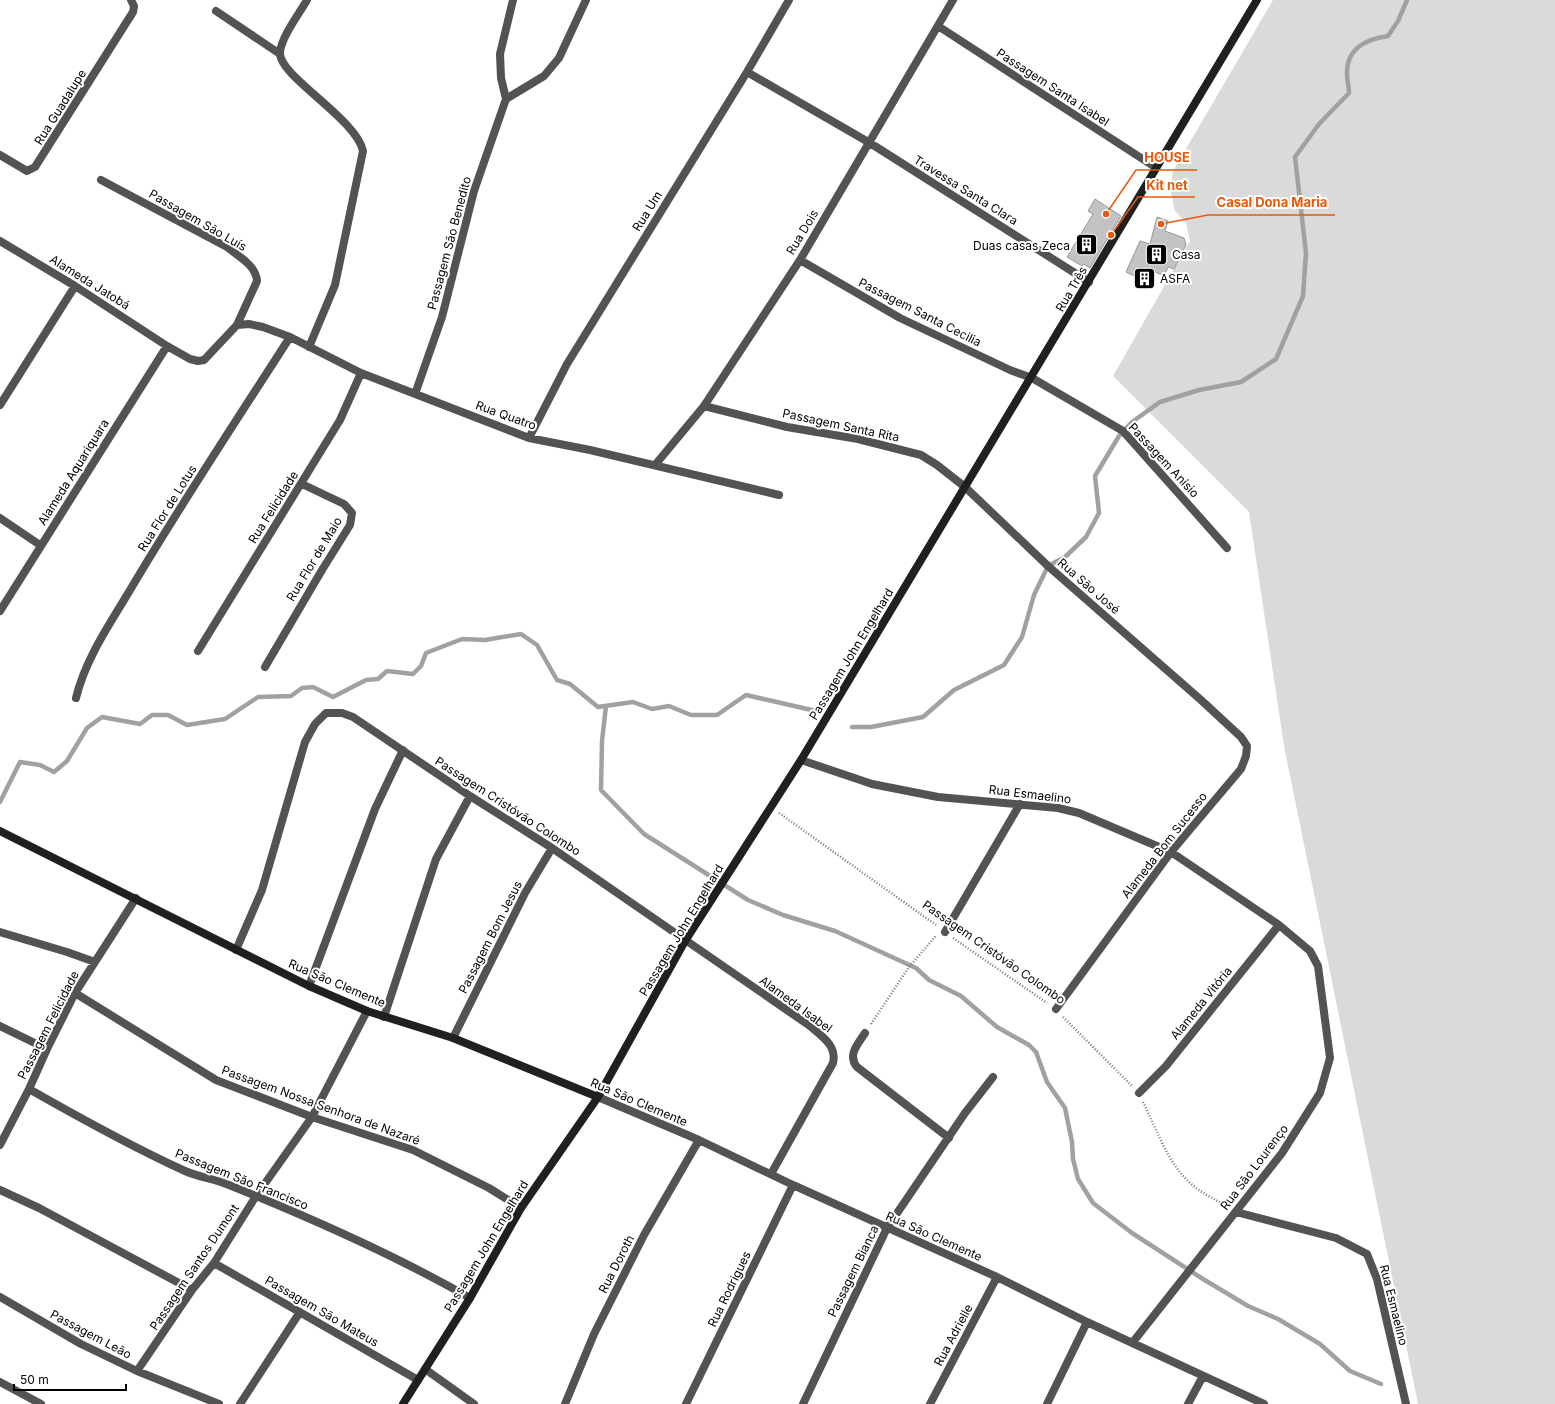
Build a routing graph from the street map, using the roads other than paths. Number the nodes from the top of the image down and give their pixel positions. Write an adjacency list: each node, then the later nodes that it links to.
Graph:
1 (131, 0): 14 (street, Rua Guadalupe)
2 (307, 0): 10 (street)
3 (513, 0): 12 (street, Passagem São Benedito)
4 (586, 0): 12 (street)
5 (789, 0): 11 (street, Rua Um)
6 (953, 0): 9 (street, Rua Dois)
7 (1257, 0): 15 (main road, Rua Três)
8 (216, 11): 10 (street)
9 (938, 26): 13 (street, Rua Dois); 15 (street, Passagem Santa Isabel)
10 (280, 54): 24 (street)
11 (747, 72): 13 (street, Travessa Santa Clara); 30 (street, Rua Um)
12 (506, 99): 27 (street, Passagem São Benedito)
13 (870, 143): 18 (street, Rua Dois); 19 (street, Travessa Santa Clara)
14 (0, 154)
15 (1155, 167): 19 (main road, Rua Três)
16 (101, 180): 21 (street, Passagem São Luís)
17 (0, 240): 20 (street, Alameda Jatobá)
18 (800, 260): 26 (street, Passagem Santa Cecilia); 29 (street, Rua Dois)
19 (1089, 282): 26 (main road, Rua Três)
20 (75, 286): 23 (street, Alameda Jatobá); 28 (street)
21 (237, 326): 22 (street, Rua Quatro); 23 (street, Passagem São Luís)
22 (290, 337): 24 (street, Rua Quatro); 41 (street, Rua Flor de Lotus)
23 (167, 346): 36 (street, Alameda Aquariquara)
24 (309, 347): 25 (street, Rua Quatro)
25 (361, 373): 27 (street, Rua Quatro); 32 (street, Rua Felicidade)
26 (1032, 378): 33 (main road, Rua Três); 37 (street, Passagem Anísio)
27 (415, 394): 30 (street, Rua Quatro)
28 (0, 405)
29 (704, 406): 31 (street, Rua Dois); 33 (street, Passagem Santa Rita)
30 (529, 438): 31 (street, Rua Quatro)
31 (655, 464): 34 (street, Rua Quatro)
32 (302, 484): 39 (street, Rua Felicidade); 40 (street, Rua Flor de Maio)
33 (965, 487): 42 (street, Rua São José); 44 (main road, Passagem John Engelhard)
34 (779, 494)
35 (0, 518): 36 (street)
36 (40, 545): 38 (street, Alameda Aquariquara)
37 (1227, 548)
38 (0, 611)
39 (198, 651)
40 (265, 667)
41 (76, 698)
42 (1201, 700): 49 (street, Alameda Bom Sucesso)
43 (403, 750): 45 (street, Passagem Cristóvão Colombo); 55 (street, Passagem Cristóvão Colombo); 57 (street)
44 (801, 760): 46 (street, Rua Esmaelino); 54 (main road, Passagem John Engelhard)
45 (470, 796): 48 (street, Passagem Cristóvão Colombo); 61 (street)
46 (1020, 804): 49 (street, Rua Esmaelino); 52 (street)
47 (0, 832): 50 (main road, Rua São Clemente)
48 (552, 848): 54 (street, Passagem Cristóvão Colombo); 64 (street, Passagem Bom Jesus)
49 (1171, 852): 51 (street, Rua Esmaelino); 59 (street, Alameda Bom Sucesso)
50 (136, 898): 55 (main road, Rua São Clemente); 56 (street, Passagem Felicidade)
51 (1279, 924): 68 (street, Alameda Vitória); 79 (street, Rua São Lourenço)
52 (943, 931)
53 (0, 932): 56 (street)
54 (685, 941): 69 (main road, Passagem John Engelhard); 74 (street, Alameda Isabel)
55 (236, 950): 57 (main road, Rua São Clemente)
56 (95, 962): 58 (street, Passagem Felicidade)
57 (310, 986): 60 (main road, Rua São Clemente)
58 (75, 993): 65 (street, Passagem Felicidade); 70 (street, Passagem Nossa Senhora de Nazaré)
59 (1056, 1009)
60 (367, 1011): 61 (main road, Rua São Clemente); 70 (street, Passagem Santos Dumont)
61 (384, 1017): 64 (main road, Rua São Clemente)
62 (0, 1026): 65 (street)
63 (865, 1033): 71 (street)
64 (453, 1038): 69 (main road, Rua São Clemente)
65 (47, 1049): 67 (street, Passagem Felicidade)
66 (993, 1077): 71 (street, Passagem Bianca)
67 (29, 1089): 72 (street, Passagem Felicidade); 77 (street, Passagem São Francisco)
68 (1139, 1093)
69 (598, 1097): 73 (street, Rua São Clemente); 78 (main road, Passagem John Engelhard)
70 (312, 1117): 77 (street, Passagem Santos Dumont); 78 (street, Passagem Nossa Senhora de Nazaré)
71 (949, 1138): 80 (street, Passagem Bianca)
72 (1, 1139)
73 (699, 1140): 74 (street, Rua São Clemente); 99 (street, Rua Doroth)
74 (771, 1174): 75 (street, Rua São Clemente)
75 (793, 1185): 80 (street, Rua São Clemente); 100 (street, Rua Rodrigues)
76 (0, 1190): 83 (street)
77 (256, 1196): 81 (street, Passagem Santos Dumont); 85 (street, Passagem São Francisco)
78 (521, 1208): 85 (main road, Passagem John Engelhard)
79 (1236, 1212): 88 (street, Rua São Lourenço); 106 (street, Rua Esmaelino)
80 (887, 1228): 82 (street, Rua São Clemente); 101 (street, Passagem Bianca)
81 (214, 1263): 83 (street, Passagem Santos Dumont); 86 (street, Passagem São Mateus)
82 (997, 1277): 87 (street, Rua São Clemente); 102 (street, Rua Adrielle)
83 (192, 1290): 90 (street, Passagem Santos Dumont)
84 (0, 1297): 90 (street, Passagem Leão)
85 (470, 1298): 89 (main road, Passagem John Engelhard)
86 (300, 1312): 92 (street, Passagem São Mateus); 94 (street)
87 (1087, 1322): 88 (street, Rua São Clemente); 103 (street)
88 (1133, 1342): 91 (street, Rua São Clemente)
89 (425, 1369): 92 (main road, Passagem John Engelhard); 98 (street)
90 (137, 1371): 96 (street, Passagem Leão)
91 (1203, 1376): 104 (street); 105 (street, Rua São Clemente)
92 (418, 1380): 97 (main road, Passagem John Engelhard)
93 (0, 1382): 95 (street)
94 (244, 1403)
95 (40, 1404)
96 (219, 1404)
97 (403, 1404)
98 (474, 1404)
99 (565, 1404)
100 (686, 1404)
101 (803, 1404)
102 (930, 1404)
103 (1047, 1404)
104 (1188, 1404)
105 (1264, 1404)
106 (1406, 1404)

